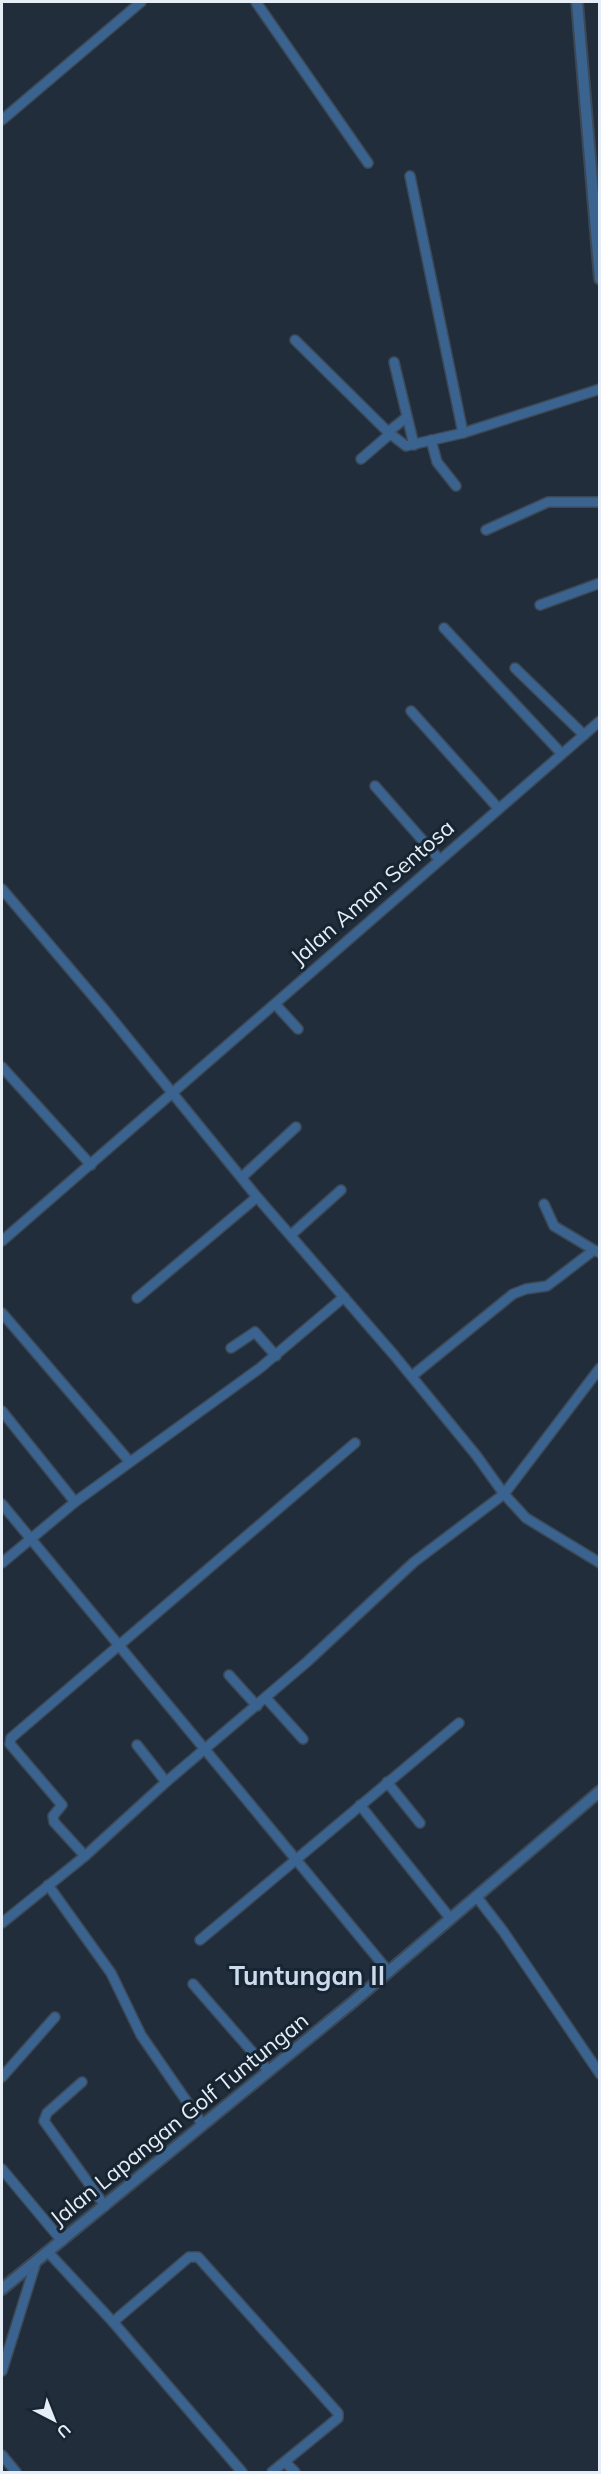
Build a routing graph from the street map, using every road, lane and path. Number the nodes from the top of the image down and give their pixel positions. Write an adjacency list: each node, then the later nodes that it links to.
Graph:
1 (141, 2): 4 (street)
2 (256, 2): 5 (street)
3 (577, 2): 7 (street)
4 (2, 120)
5 (368, 163)
6 (410, 176): 13 (street)
7 (600, 279)
8 (295, 340): 12 (street)
9 (394, 362): 11 (street)
10 (600, 389): 13 (street)
11 (407, 417): 12 (street); 15 (street)
12 (389, 433): 15 (street); 16 (street)
13 (463, 433): 14 (street)
14 (431, 440): 15 (street); 17 (street)
15 (414, 445)
16 (361, 459)
17 (456, 486)
18 (600, 502): 19 (street)
19 (486, 531)
20 (600, 584): 21 (street)
21 (540, 605)
22 (444, 627): 27 (street)
23 (515, 668): 26 (street)
24 (411, 711): 29 (street)
25 (600, 721): 26 (street, Jalan Aman Sentosa)
26 (584, 735): 27 (street, Jalan Aman Sentosa)
27 (561, 753): 29 (street, Jalan Aman Sentosa)
28 (375, 786): 30 (street)
29 (498, 808): 30 (street, Jalan Aman Sentosa)
30 (439, 859): 32 (street, Jalan Aman Sentosa)
31 (2, 890): 35 (street)
32 (275, 1004): 33 (street); 35 (street, Jalan Aman Sentosa)
33 (298, 1029)
34 (2, 1067): 37 (street)
35 (172, 1094): 37 (street, Jalan Aman Sentosa); 38 (street)
36 (296, 1127): 38 (street)
37 (91, 1165): 43 (street, Jalan Aman Sentosa)
38 (242, 1177): 40 (street)
39 (341, 1190): 42 (street)
40 (257, 1197): 42 (street); 46 (street)
41 (544, 1204): 44 (street)
42 (292, 1234): 45 (street)
43 (2, 1241)
44 (597, 1251): 51 (street)
45 (344, 1297): 49 (street); 51 (street)
46 (137, 1298)
47 (2, 1313): 54 (street)
48 (231, 1348): 49 (street)
49 (276, 1356): 54 (street)
50 (600, 1368): 55 (street)
51 (412, 1376): 55 (street)
52 (2, 1410): 56 (street)
53 (354, 1443): 61 (street)
54 (129, 1461): 56 (street)
55 (504, 1494): 60 (street); 63 (street)
56 (75, 1502): 58 (street)
57 (2, 1504): 58 (street)
58 (30, 1540): 59 (street); 61 (street)
59 (2, 1563)
60 (600, 1563)
61 (119, 1644): 68 (street); 74 (street)
62 (229, 1675): 64 (street)
63 (266, 1698): 64 (street); 66 (street)
64 (257, 1706): 68 (street)
65 (459, 1723): 70 (street)
66 (303, 1739)
67 (137, 1745): 69 (street)
68 (206, 1748): 69 (street); 75 (street)
69 (166, 1782): 74 (street)
70 (387, 1782): 72 (street); 73 (street)
71 (600, 1791): 77 (street, Jalan Lapangan Golf Tuntungan)
72 (360, 1805): 75 (street); 78 (street)
73 (420, 1823)
74 (85, 1856): 76 (street)
75 (295, 1860): 80 (street); 81 (street)
76 (48, 1885): 79 (street); 88 (street)
77 (476, 1896): 78 (street, Jalan Lapangan Golf Tuntungan); 85 (street)
78 (450, 1918): 81 (street, Jalan Lapangan Golf Tuntungan)
79 (2, 1923)
80 (200, 1940)
81 (389, 1972): 84 (street, Jalan Lapangan Golf Tuntungan)
82 (193, 1984): 84 (street)
83 (55, 2018): 86 (street)
84 (268, 2070): 88 (street, Jalan Lapangan Golf Tuntungan)
85 (600, 2074)
86 (2, 2077)
87 (82, 2082): 90 (street)
88 (203, 2125): 90 (street, Jalan Lapangan Golf Tuntungan)
89 (2, 2169): 91 (street)
90 (105, 2206): 91 (street, Jalan Lapangan Golf Tuntungan)
91 (62, 2241): 92 (street, Jalan Lapangan Golf Tuntungan)
92 (48, 2252): 93 (street, Jalan Lapangan Golf Tuntungan); 95 (street)
93 (36, 2262): 94 (street, Jalan Lapangan Golf Tuntungan); 96 (street)
94 (2, 2289)
95 (113, 2322): 98 (street); 100 (street)
96 (2, 2371)
97 (2, 2455): 99 (street)
98 (285, 2462): 101 (street); 102 (street)
99 (16, 2472)
100 (242, 2472)
101 (272, 2472)
102 (295, 2472)

